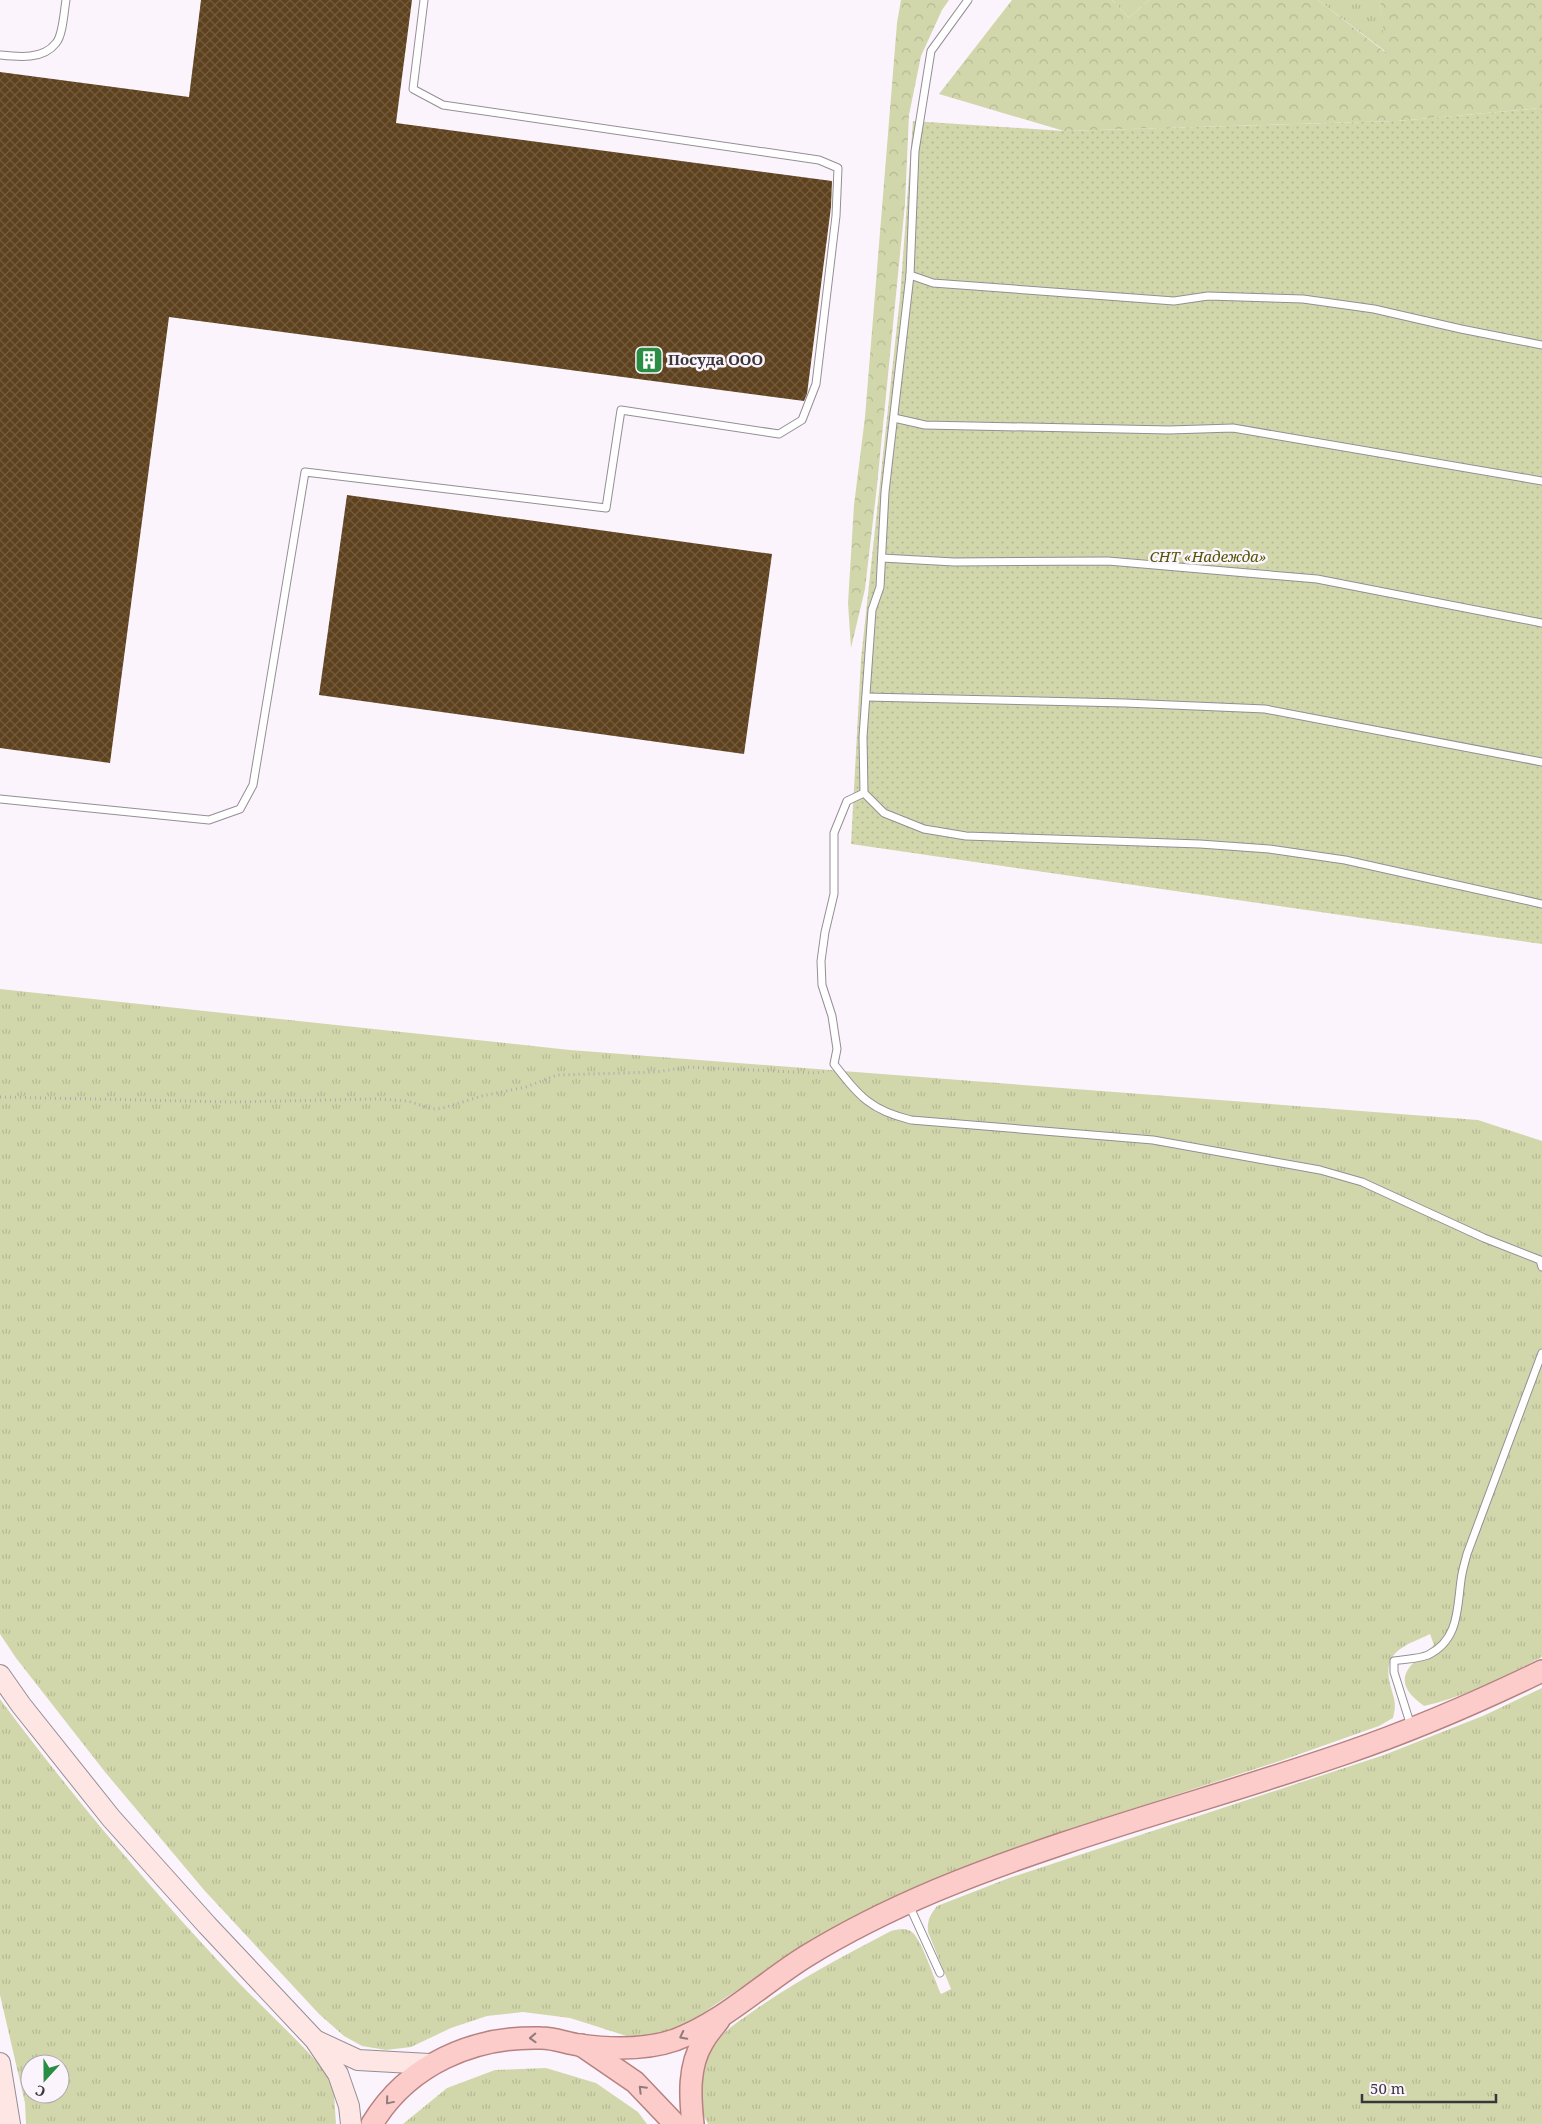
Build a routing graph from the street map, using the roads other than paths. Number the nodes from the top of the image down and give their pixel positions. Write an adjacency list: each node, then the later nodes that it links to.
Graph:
1 (66, 0): 4 (lane)
2 (424, 0): 14 (lane)
3 (968, 0): 5 (lane)
4 (0, 55)
5 (910, 275): 6 (lane); 7 (lane)
6 (1542, 345)
7 (894, 418): 8 (lane); 9 (lane)
8 (1542, 481)
9 (882, 558): 10 (lane); 11 (lane)
10 (1542, 623)
11 (866, 697): 12 (lane); 13 (lane)
12 (1542, 762)
13 (864, 793): 15 (lane); 16 (lane)
14 (0, 799)
15 (1542, 904)
16 (1542, 1268)
17 (1542, 1353): 20 (lane)
18 (1542, 1671): 20 (main road)
19 (0, 1675): 24 (main road)
20 (1412, 1729): 21 (main road)
21 (908, 1902): 22 (lane); 23 (main road)
22 (940, 1973)
23 (726, 2012): 25 (main road, one-way to 25); 32 (main road)
24 (315, 2040): 27 (main road); 29 (main road)
25 (581, 2045): 27 (main road, one-way to 27); 31 (main road, one-way to 25)
26 (0, 2063): 28 (main road)
27 (430, 2064): 30 (main road, one-way to 30)
28 (10, 2124)
29 (351, 2124)
30 (372, 2124)
31 (675, 2124)
32 (692, 2124)

